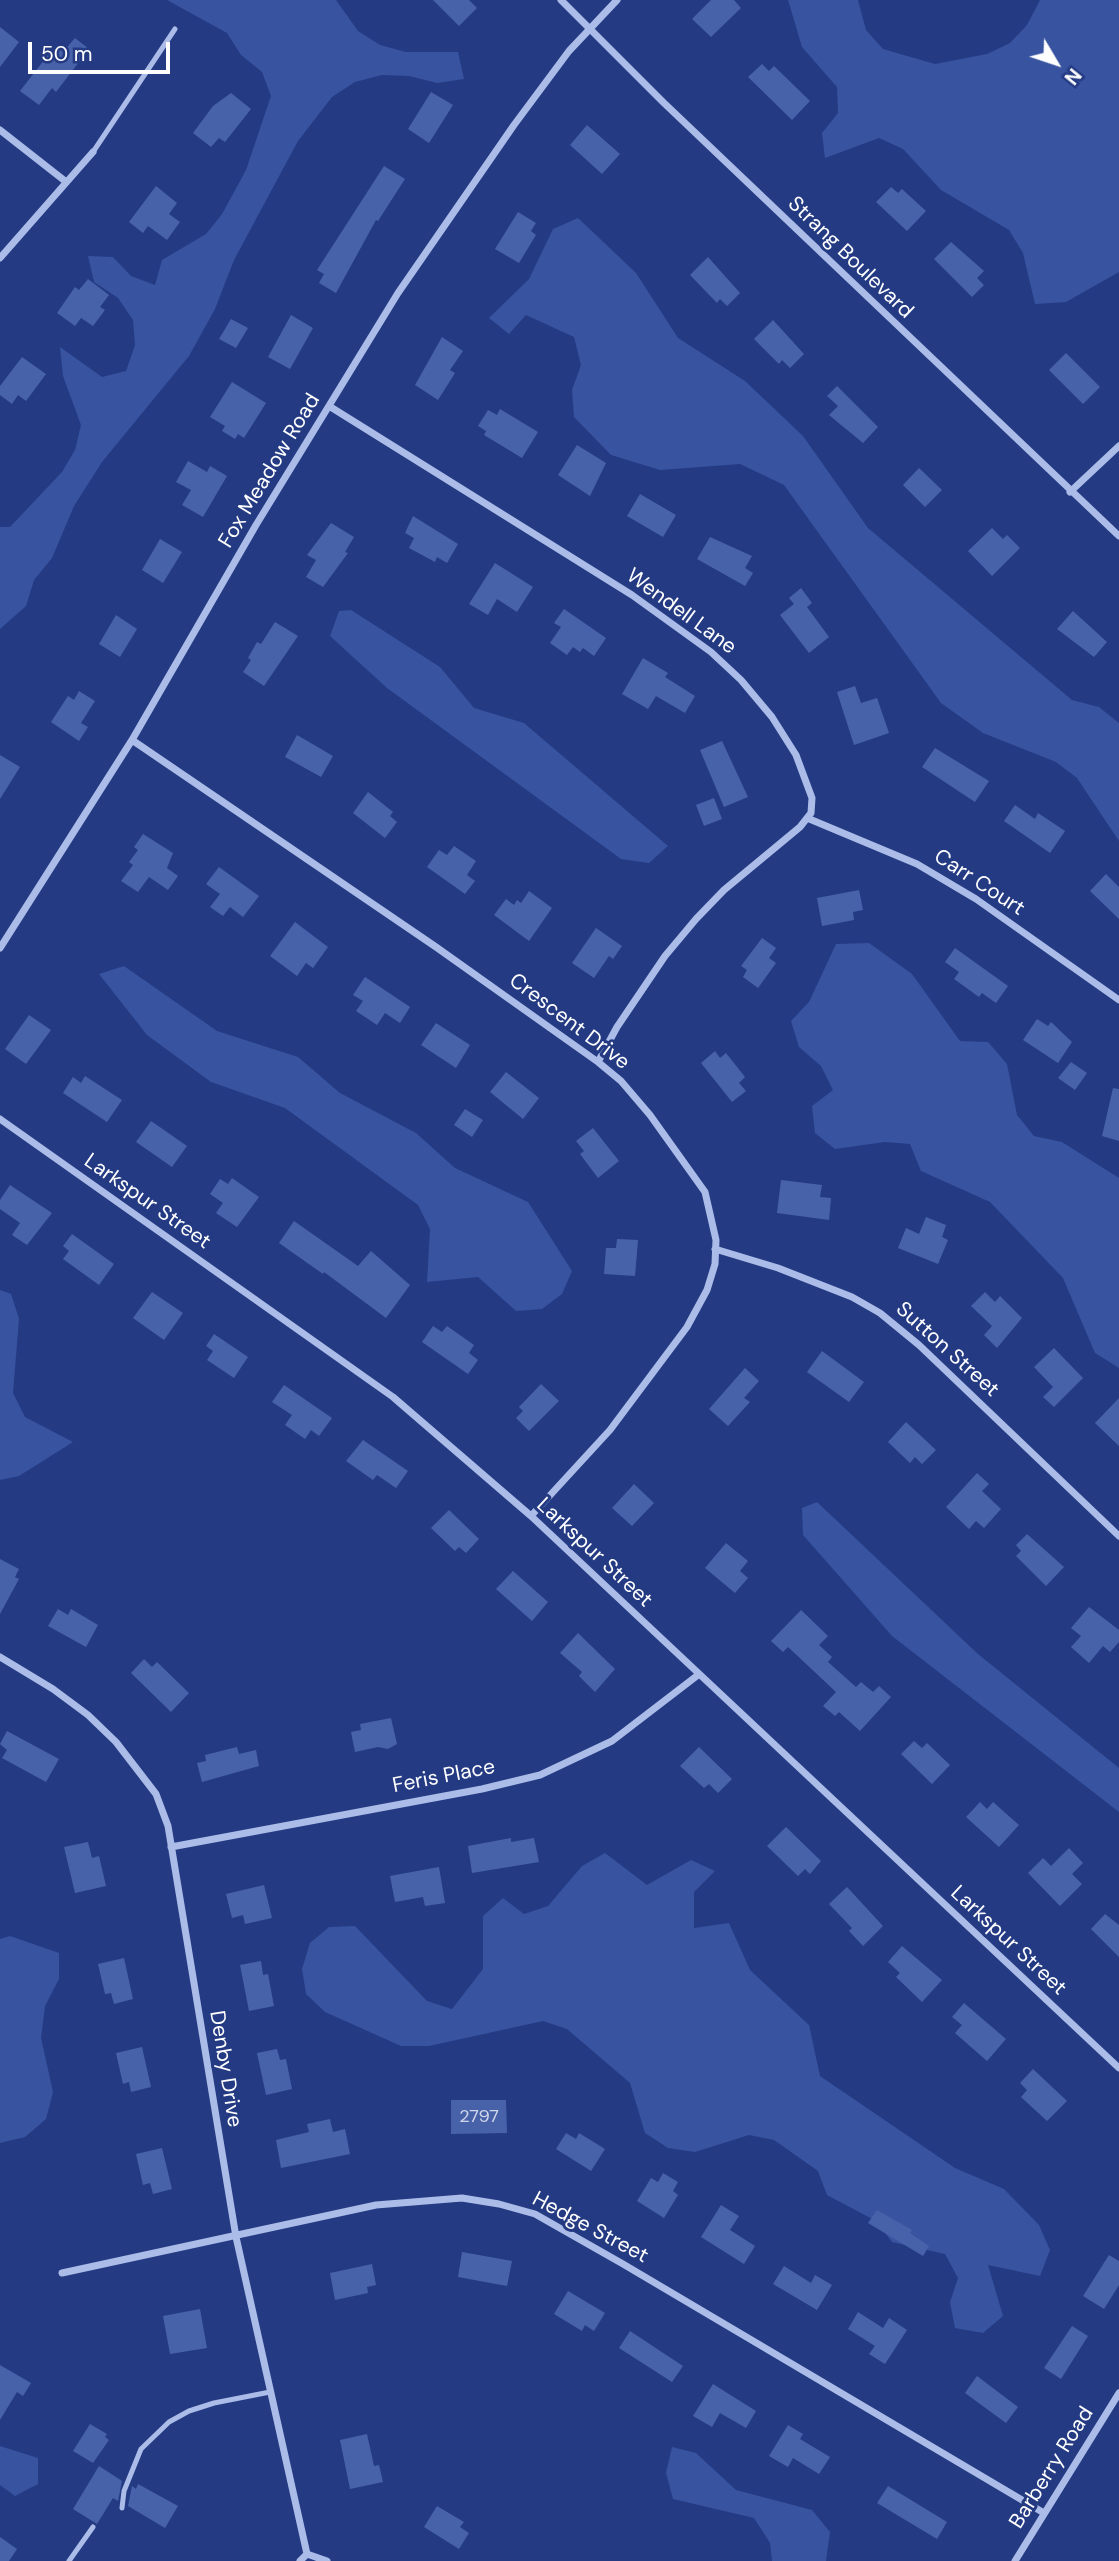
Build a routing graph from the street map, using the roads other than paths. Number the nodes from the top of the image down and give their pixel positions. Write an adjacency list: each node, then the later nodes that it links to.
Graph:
1 (561, 0): 3 (street, Strang Boulevard)
2 (617, 0): 3 (street, Fox Meadow Road)
3 (590, 27): 9 (street, Fox Meadow Road); 11 (street, Strang Boulevard)
4 (175, 29): 6 (lane)
5 (0, 130): 7 (street)
6 (93, 152): 7 (street)
7 (65, 181): 8 (street)
8 (0, 258)
9 (329, 406): 13 (street, Fox Meadow Road); 14 (street, Wendell Lane)
10 (1119, 446): 11 (street)
11 (1070, 492): 12 (street, Strang Boulevard)
12 (1119, 536)
13 (132, 740): 15 (street, Fox Meadow Road); 17 (street, Crescent Drive)
14 (807, 818): 16 (street, Carr Court); 17 (street)
15 (0, 947)
16 (1119, 1000)
17 (598, 1062): 19 (street, Crescent Drive)
18 (0, 1119): 20 (street, Larkspur Street)
19 (715, 1249): 20 (street, Crescent Drive); 21 (street, Sutton Street)
20 (531, 1516): 23 (street, Larkspur Street)
21 (1119, 1536)
22 (0, 1657): 24 (street, Denby Drive)
23 (698, 1675): 24 (street, Feris Place); 25 (street, Larkspur Street)
24 (171, 1847): 26 (street, Denby Drive)
25 (1119, 2068)
26 (236, 2237): 27 (street, Hedge Street); 28 (street, Denby Drive); 31 (street, Hedge Street)
27 (62, 2273)
28 (270, 2392): 30 (lane); 33 (street, Denby Drive)
29 (1119, 2393): 31 (street, Barberry Road)
30 (122, 2508)
31 (1044, 2514): 37 (street, Barberry Road)
32 (93, 2527): 34 (lane)
33 (307, 2554): 35 (street); 36 (street)
34 (69, 2561)
35 (300, 2561)
36 (327, 2561)
37 (1015, 2561)

